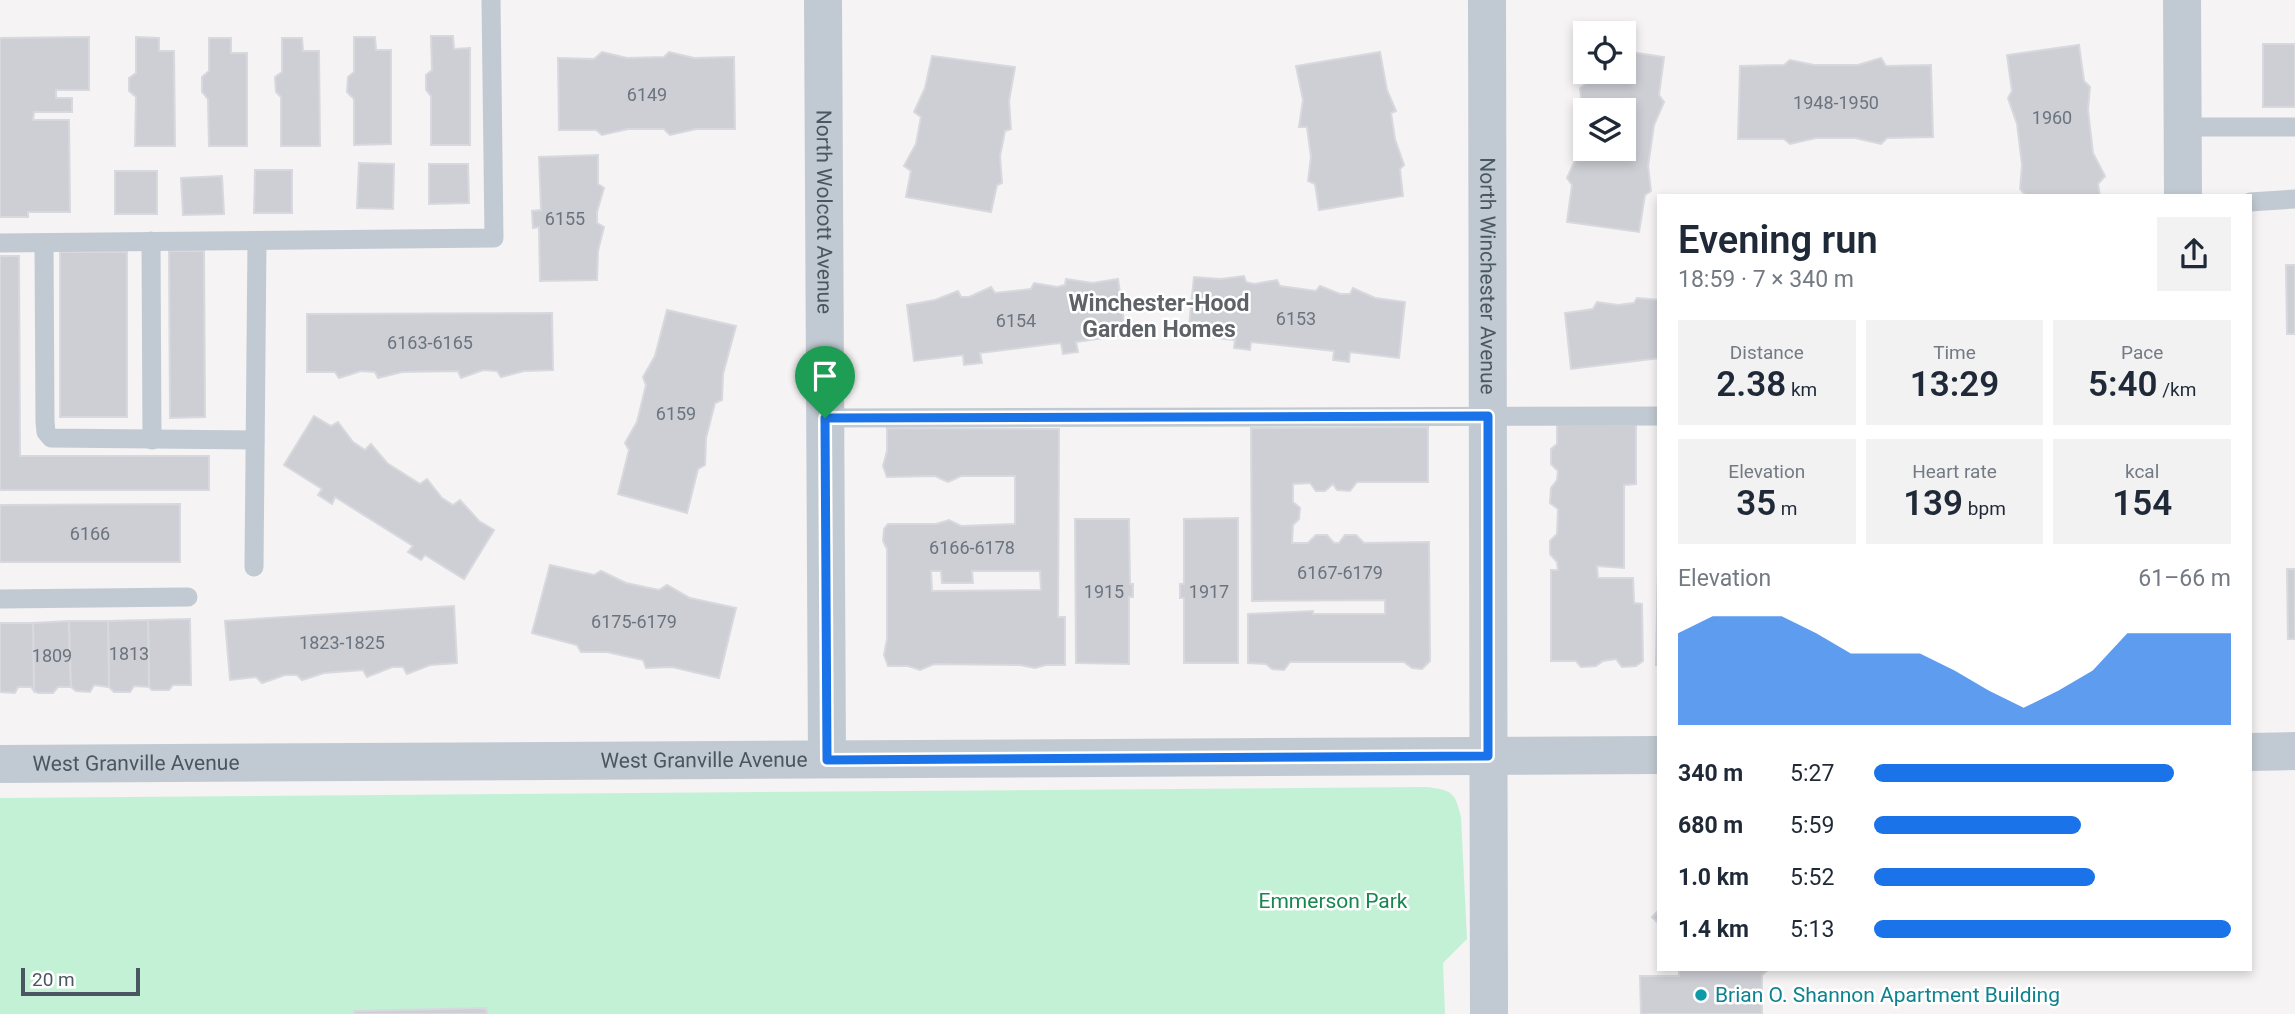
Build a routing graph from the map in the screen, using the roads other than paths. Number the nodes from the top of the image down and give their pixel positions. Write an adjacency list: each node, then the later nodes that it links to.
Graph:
1 (491, 0): 11 (lane)
2 (823, 0): 16 (street, North Wolcott Avenue)
3 (1487, 0): 14 (street, North Winchester Avenue)
4 (2182, 0): 5 (street)
5 (2182, 127): 6 (lane); 7 (street)
6 (2295, 127)
7 (2183, 194)
8 (2295, 199): 9 (lane)
9 (2252, 202)
10 (151, 241): 11 (lane); 13 (lane); 17 (lane)
11 (257, 241): 18 (lane)
12 (0, 243): 13 (lane)
13 (44, 243): 17 (lane)
14 (1488, 416): 15 (lane); 16 (lane); 25 (street, North Winchester Avenue)
15 (1657, 416)
16 (825, 418): 26 (street, North Wolcott Avenue)
17 (152, 440): 18 (lane)
18 (256, 440): 19 (lane)
19 (254, 567)
20 (188, 597): 21 (lane)
21 (0, 599)
22 (2295, 751): 23 (street)
23 (2252, 752)
24 (1657, 755): 25 (street, West Granville Avenue)
25 (1488, 756): 26 (street, West Granville Avenue); 28 (street, North Winchester Avenue)
26 (827, 760): 27 (street, West Granville Avenue)
27 (0, 764)
28 (1489, 1014)

